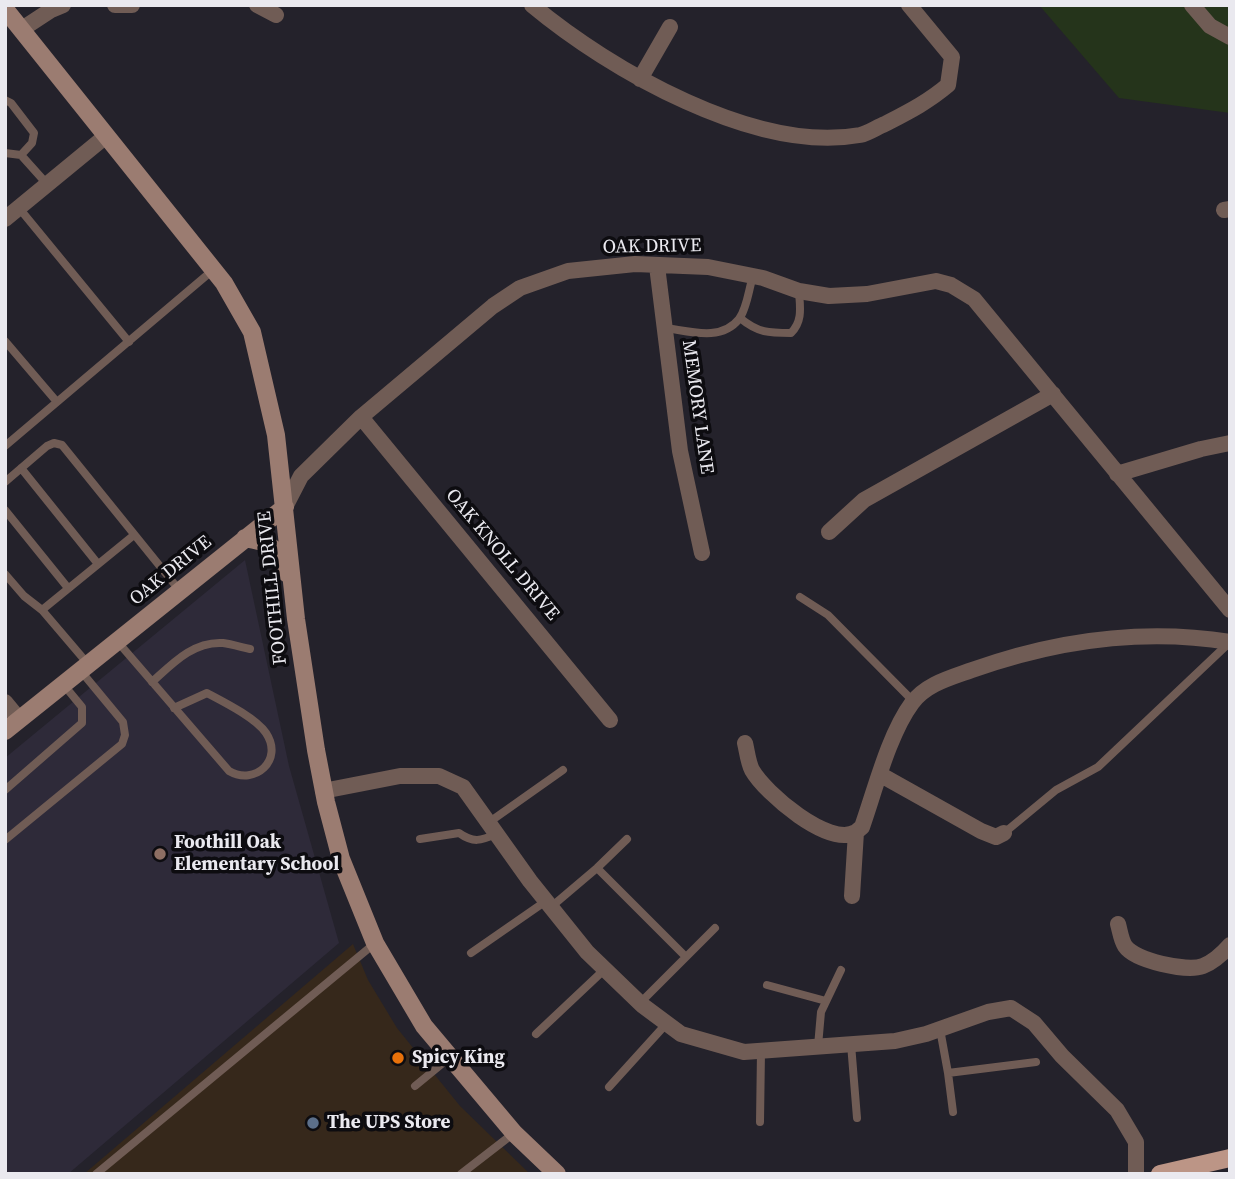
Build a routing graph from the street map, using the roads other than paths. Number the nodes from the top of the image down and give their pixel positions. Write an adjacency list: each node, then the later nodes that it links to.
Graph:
1 (63, 5): 11 (street)
2 (115, 5): 3 (street)
3 (132, 5)
4 (257, 5): 9 (street)
5 (532, 5): 13 (street)
6 (908, 5): 13 (street)
7 (1192, 5): 12 (street)
8 (5, 9): 11 (street, FOOTHILL DRIVE)
9 (276, 15)
10 (670, 27): 13 (street)
11 (22, 29): 15 (street, FOOTHILL DRIVE)
12 (1230, 37)
13 (640, 79)
14 (5, 100): 17 (lane)
15 (106, 136): 18 (street); 22 (street, FOOTHILL DRIVE)
16 (5, 153): 17 (lane)
17 (21, 155): 18 (lane)
18 (47, 184): 19 (street)
19 (19, 208): 20 (street); 28 (lane)
20 (5, 219)
21 (657, 266): 23 (street, OAK DRIVE); 26 (street, MEMORY LANE); 31 (street, OAK DRIVE)
22 (213, 270): 28 (lane); 37 (street, FOOTHILL DRIVE)
23 (753, 276): 24 (street, OAK DRIVE); 25 (lane)
24 (799, 291): 25 (lane); 29 (street, OAK DRIVE)
25 (740, 318): 26 (lane)
26 (665, 328): 42 (street, MEMORY LANE)
27 (5, 341): 30 (lane)
28 (129, 342): 30 (lane)
29 (1052, 394): 35 (street, OAK DRIVE); 39 (street)
30 (57, 402): 33 (lane)
31 (360, 417): 37 (street, OAK DRIVE); 60 (street, OAK KNOLL DRIVE)
32 (1230, 443): 35 (street)
33 (5, 446)
34 (21, 468): 36 (lane); 40 (lane); 43 (lane)
35 (1117, 474): 50 (street, OAK DRIVE)
36 (5, 482)
37 (285, 507): 41 (street, OAK DRIVE); 47 (street, FOOTHILL DRIVE)
38 (5, 510): 45 (lane)
39 (829, 532)
40 (134, 535): 43 (lane); 46 (lane)
41 (245, 538): 46 (street, OAK DRIVE); 47 (street)
42 (702, 553)
43 (97, 565): 45 (lane)
44 (5, 574): 49 (lane)
45 (68, 588): 49 (lane)
46 (180, 591): 51 (street, OAK DRIVE)
47 (294, 592): 66 (street, FOOTHILL DRIVE)
48 (800, 597): 57 (lane)
49 (42, 610): 54 (lane)
50 (1230, 610)
51 (117, 641): 54 (street, OAK DRIVE); 55 (lane)
52 (1230, 642): 57 (street); 69 (lane)
53 (250, 649): 55 (lane)
54 (84, 667): 56 (street, OAK DRIVE); 72 (lane)
55 (152, 682): 59 (lane)
56 (63, 684): 61 (street, OAK DRIVE); 65 (lane)
57 (913, 701): 64 (street)
58 (5, 702): 61 (street)
59 (174, 708): 59 (lane)
60 (610, 720)
61 (12, 725)
62 (745, 743): 68 (street)
63 (563, 770): 67 (lane)
64 (881, 775): 68 (street); 69 (street)
65 (5, 790)
66 (323, 791): 67 (street); 78 (street, FOOTHILL DRIVE)
67 (492, 828): 70 (lane); 75 (street)
68 (856, 832): 74 (street)
69 (1004, 833)
70 (420, 839)
71 (626, 839): 73 (lane)
72 (5, 840)
73 (597, 868): 75 (lane); 81 (lane)
74 (852, 896)
75 (548, 904): 80 (lane); 82 (street)
76 (1118, 925): 79 (street)
77 (715, 928): 81 (lane)
78 (375, 943): 93 (street, FOOTHILL DRIVE); 103 (lane)
79 (1230, 945)
80 (471, 953)
81 (686, 957): 86 (lane)
82 (604, 969): 86 (street); 89 (lane)
83 (841, 970): 85 (lane)
84 (766, 985): 85 (lane)
85 (827, 1001): 91 (lane)
86 (640, 1003): 87 (street)
87 (667, 1023): 92 (street); 97 (lane)
88 (940, 1029): 90 (street); 95 (lane); 106 (street)
89 (537, 1034)
90 (851, 1044): 91 (street); 99 (lane)
91 (818, 1046): 92 (street)
92 (761, 1051): 100 (lane)
93 (449, 1058): 96 (lane); 101 (street, FOOTHILL DRIVE)
94 (1037, 1062): 95 (lane)
95 (948, 1073): 98 (lane)
96 (415, 1086)
97 (609, 1087)
98 (953, 1112)
99 (857, 1118)
100 (760, 1122)
101 (514, 1133): 104 (lane); 105 (street, FOOTHILL DRIVE)
102 (1230, 1158): 107 (main road)
103 (96, 1174)
104 (461, 1174)
105 (557, 1174)
106 (1136, 1174)
107 (1160, 1174)

